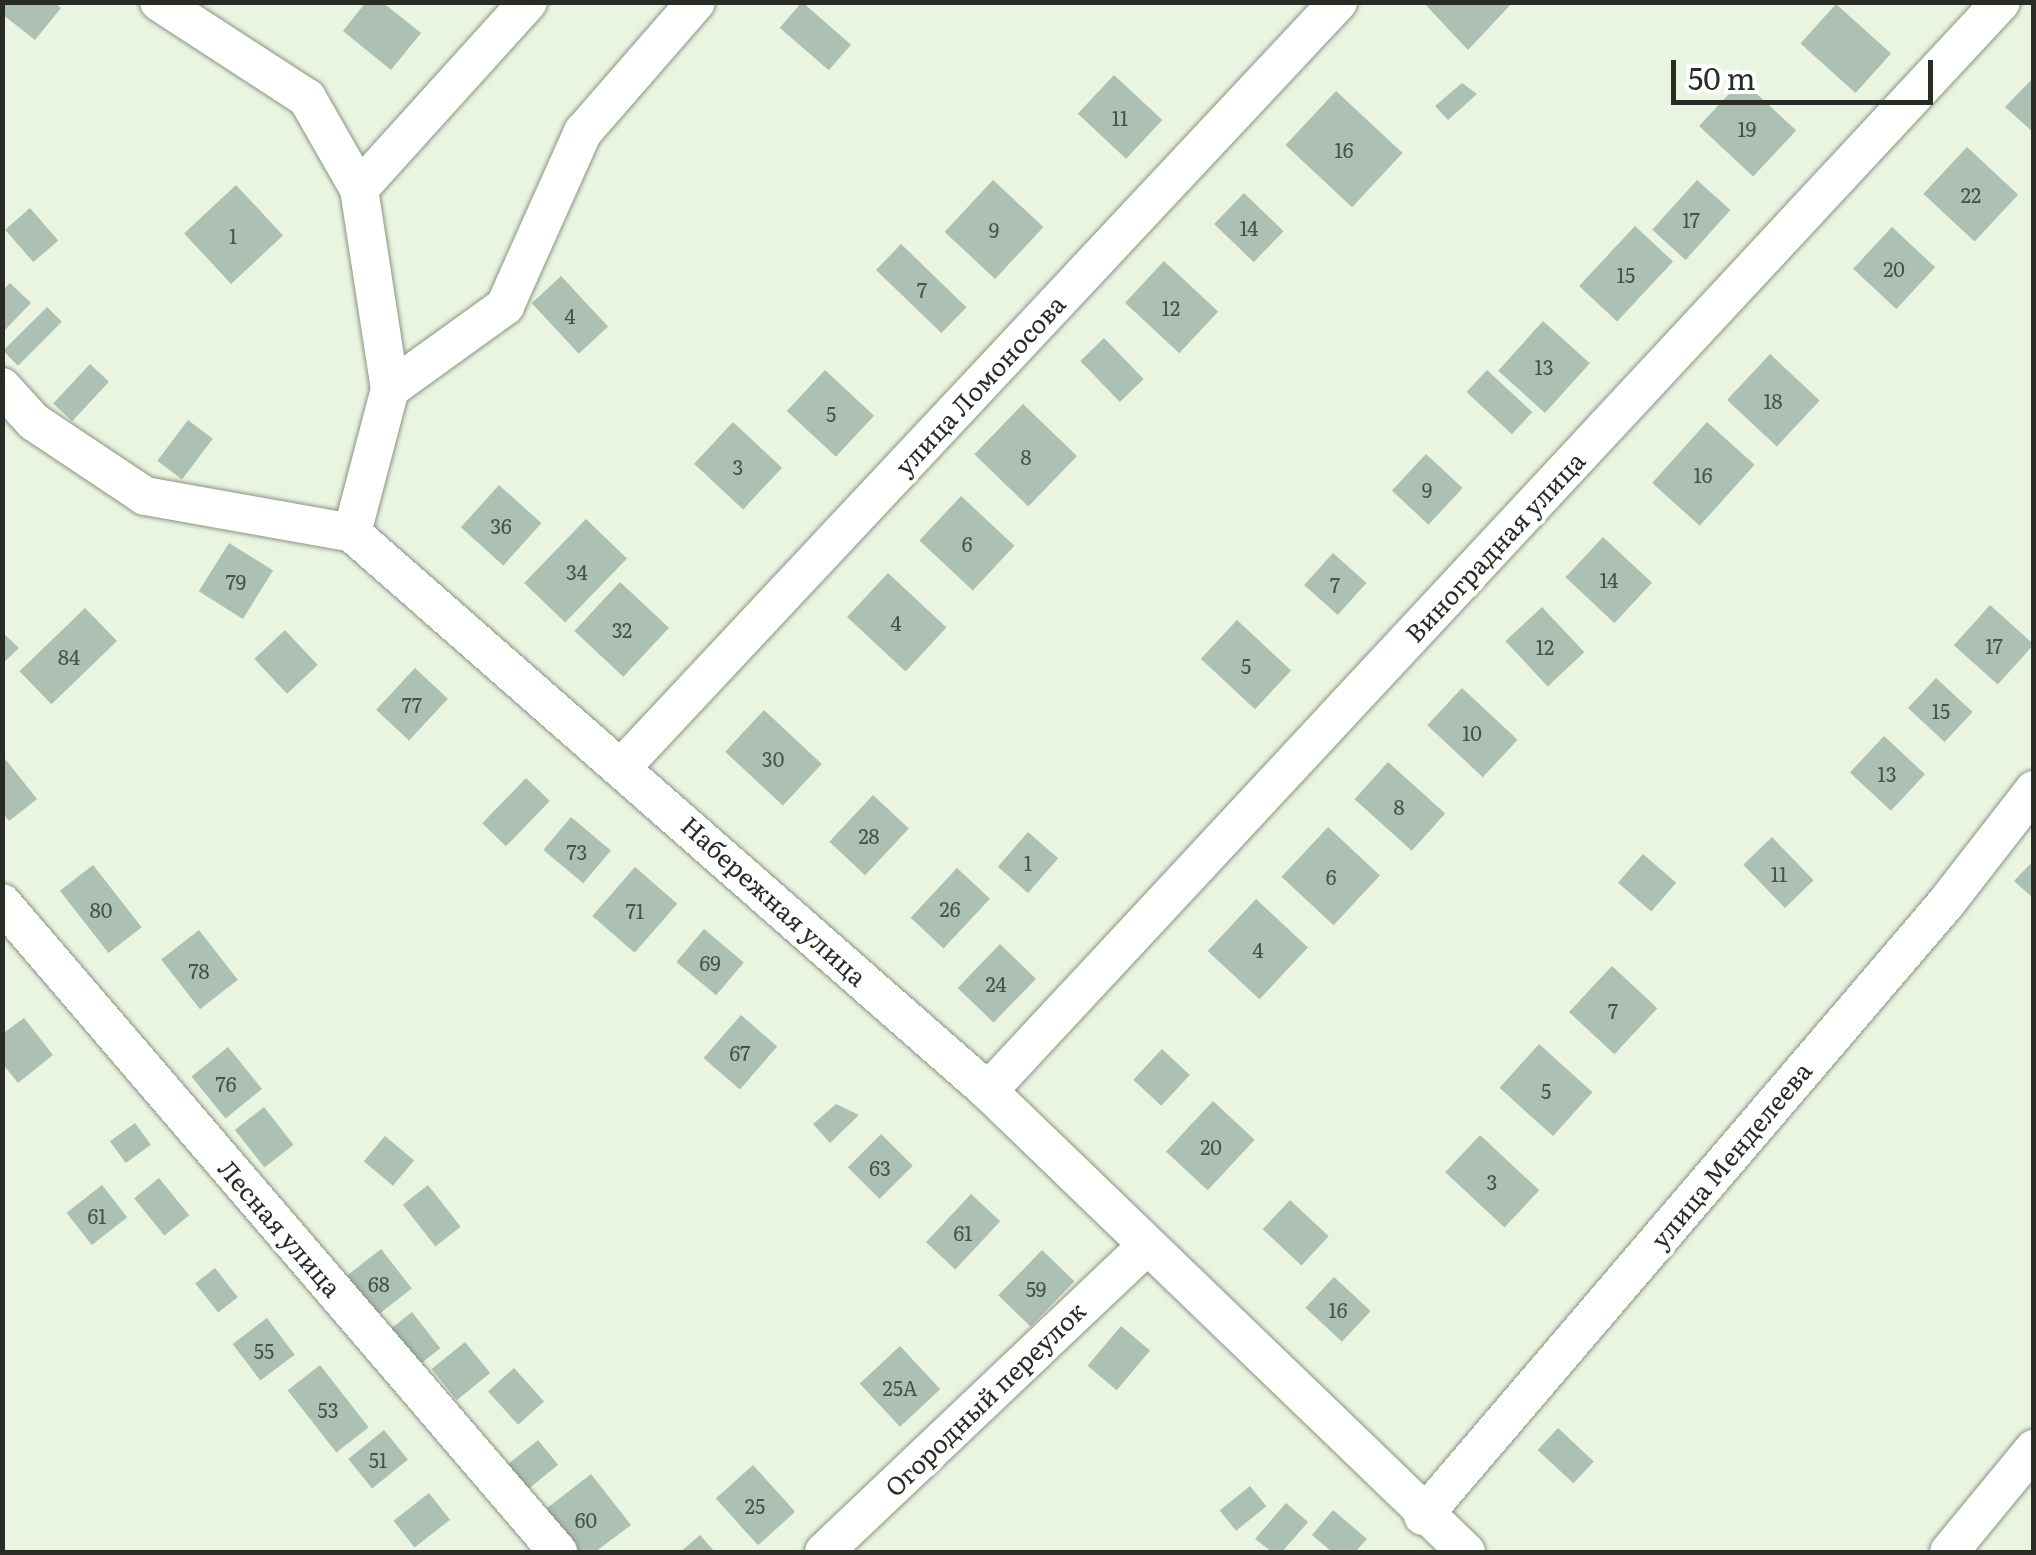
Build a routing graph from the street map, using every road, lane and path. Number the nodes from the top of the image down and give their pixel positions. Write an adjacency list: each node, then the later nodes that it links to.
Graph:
1 (159, 2): 6 (street)
2 (528, 2): 6 (street)
3 (696, 2): 8 (street)
4 (1338, 2): 10 (street, улица Ломоносова)
5 (2001, 2): 13 (street, Виноградная улица)
6 (359, 189): 8 (street)
7 (2, 388): 9 (street)
8 (390, 390): 9 (street)
9 (352, 533): 10 (street, Набережная улица)
10 (622, 767): 13 (street, Набережная улица)
11 (2034, 790): 16 (street, улица Менделеева)
12 (2, 903): 17 (street, Лесная улица)
13 (988, 1091): 14 (street, Набережная улица)
14 (1146, 1246): 16 (street, Набережная улица); 18 (street, Огородный переулок)
15 (2034, 1448): 20 (street)
16 (1423, 1516): 19 (street, Набережная улица)
17 (558, 1552)
18 (824, 1552)
19 (1466, 1552)
20 (1948, 1552)

